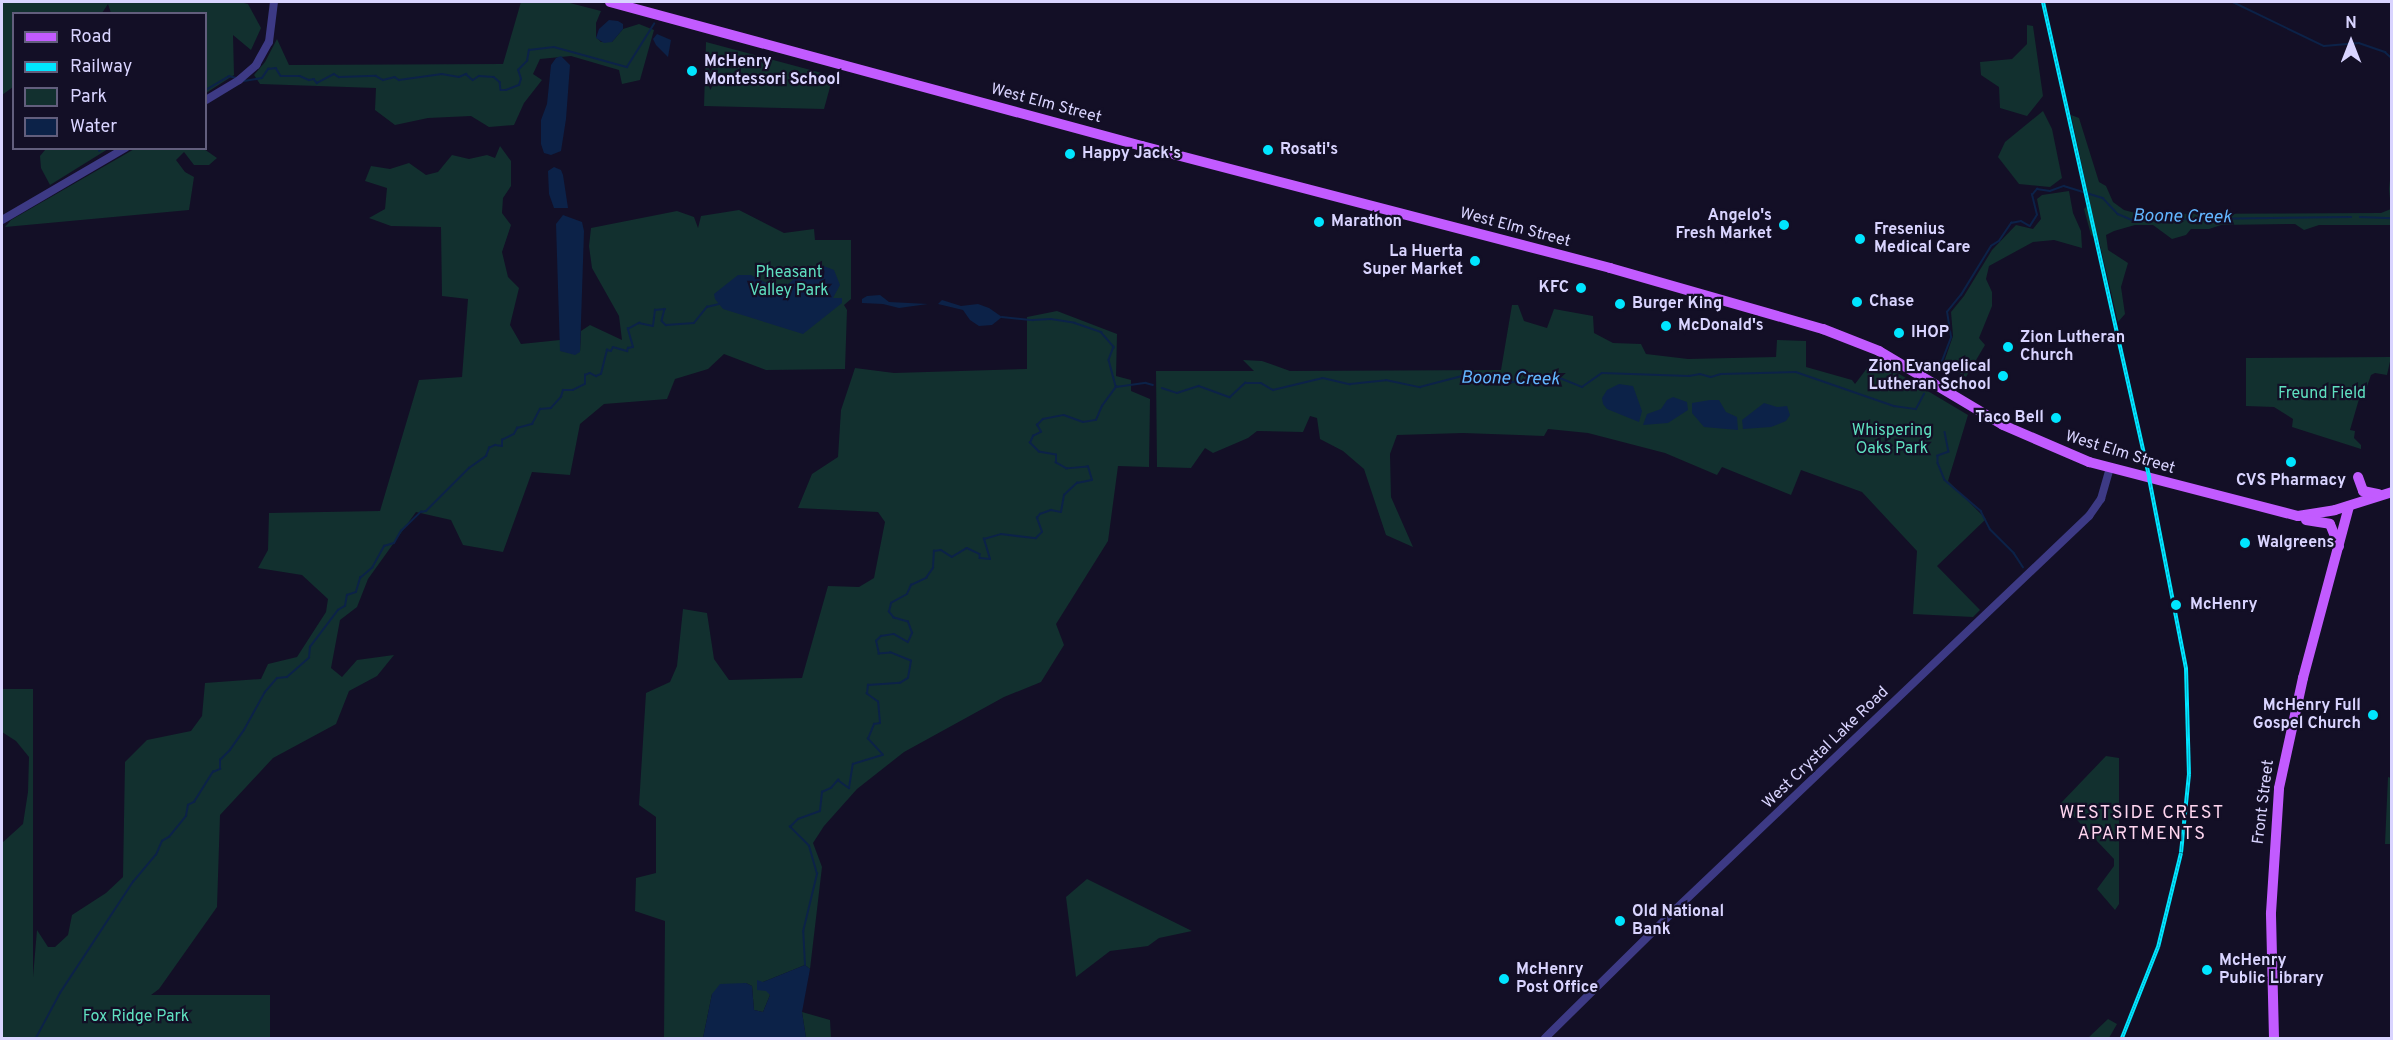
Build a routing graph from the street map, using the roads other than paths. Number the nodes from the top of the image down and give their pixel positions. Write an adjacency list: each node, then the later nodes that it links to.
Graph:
1 (274, 2): 3 (street)
2 (610, 2): 6 (main road, West Elm Street)
3 (207, 99)
4 (122, 150): 5 (street)
5 (2, 220)
6 (2110, 468): 10 (main road, West Elm Street); 12 (street, West Crystal Lake Road)
7 (2358, 477): 8 (main road)
8 (2387, 493): 9 (main road, West Elm Street)
9 (2349, 506): 10 (main road, West Elm Street); 11 (main road, Front Street)
10 (2298, 516): 11 (main road)
11 (2339, 546): 13 (main road, Front Street)
12 (1545, 1038)
13 (2274, 1038)

